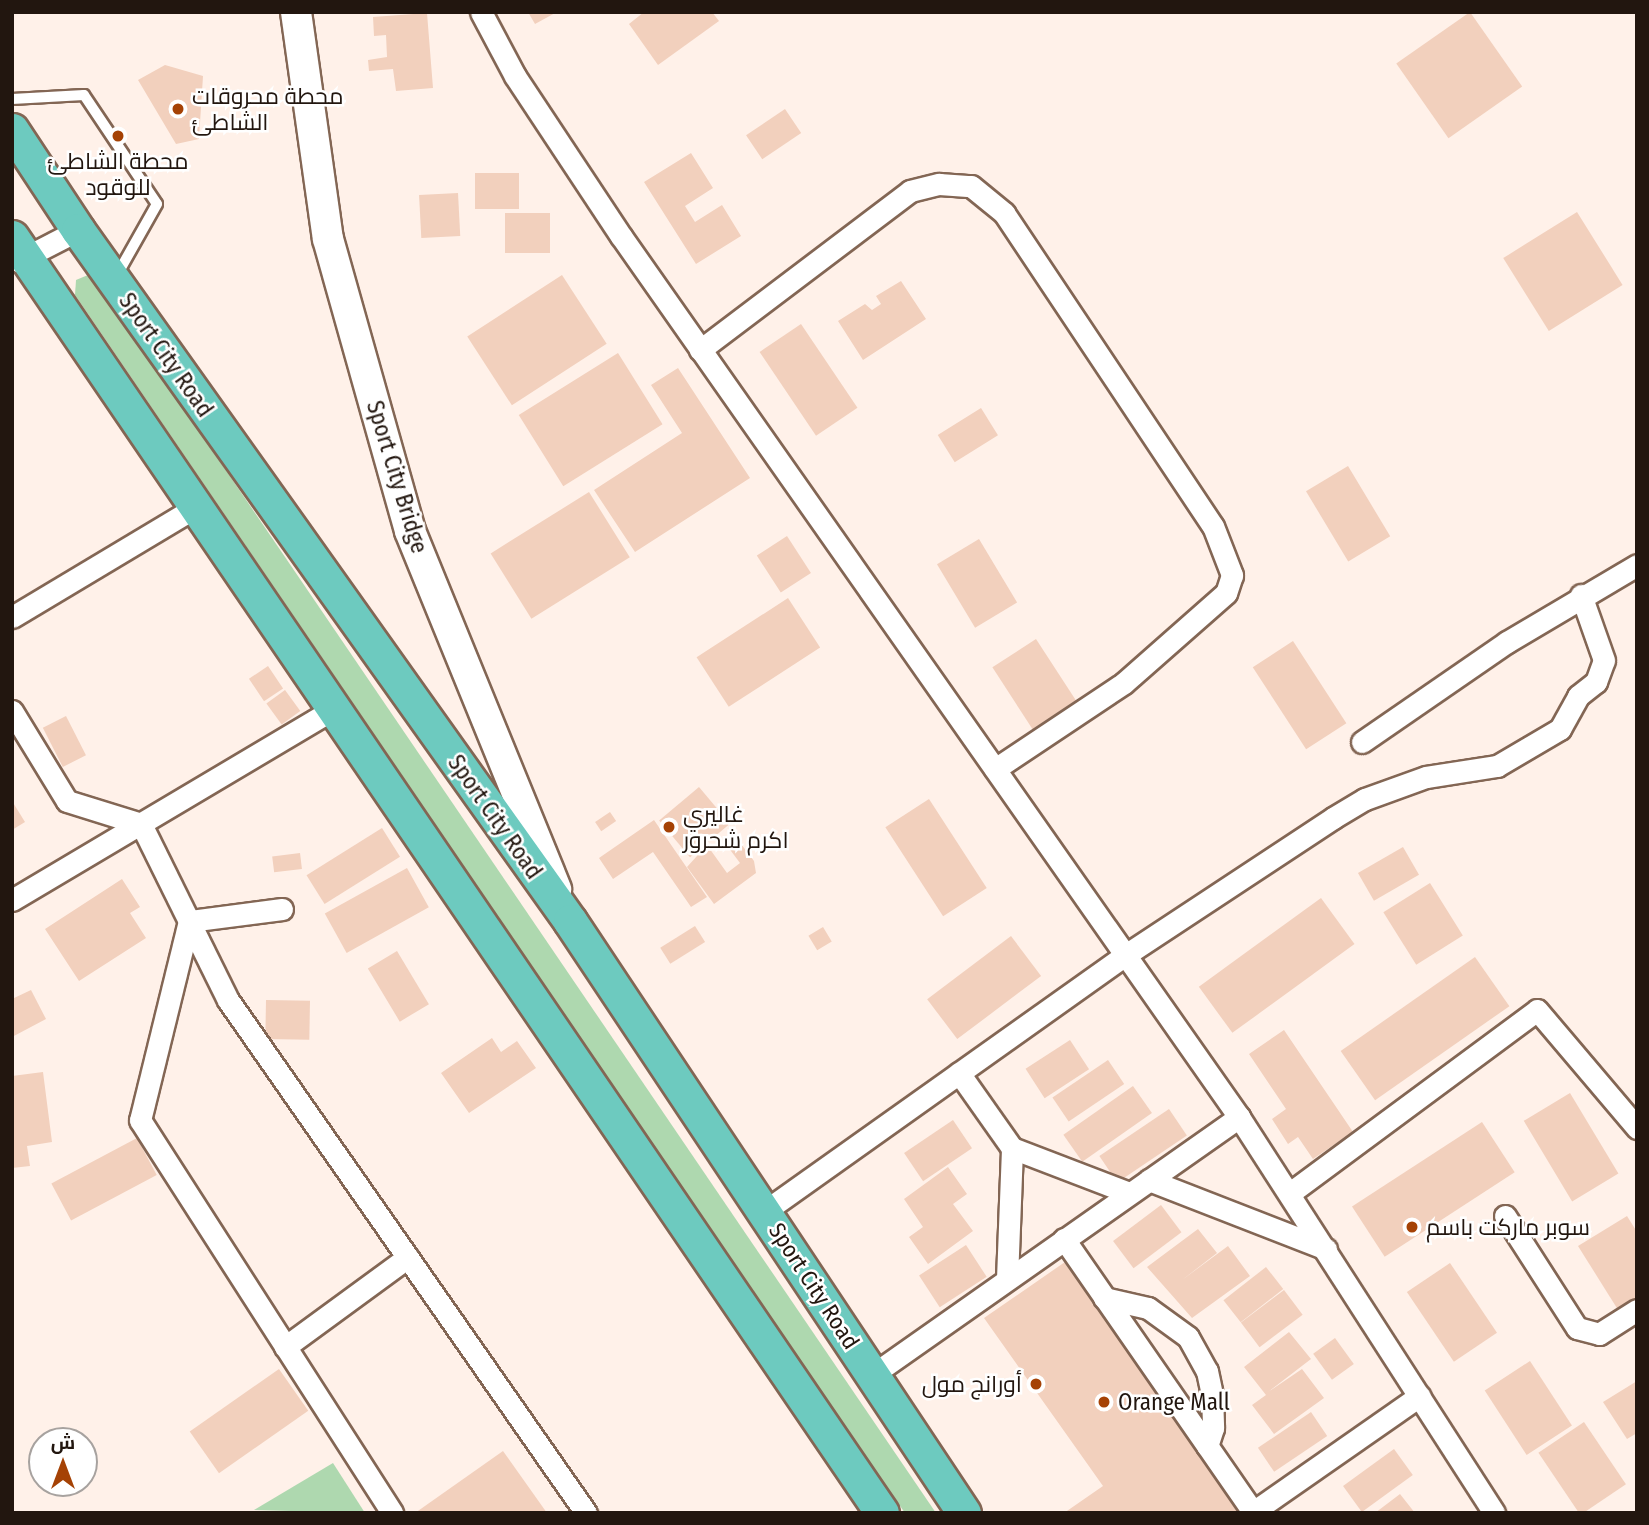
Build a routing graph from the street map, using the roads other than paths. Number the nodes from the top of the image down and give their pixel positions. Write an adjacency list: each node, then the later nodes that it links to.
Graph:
1 (296, 12): 21 (main road, Sport City Bridge)
2 (481, 12): 8 (street)
3 (12, 99): 7 (lane)
4 (12, 130): 5 (main road, Sport City Road)
5 (78, 230): 6 (street); 7 (main road, Sport City Road)
6 (17, 253): 9 (main road)
7 (114, 281): 21 (main road, Sport City Road)
8 (700, 350): 16 (street); 16 (street)
9 (197, 507): 12 (street); 13 (main road)
10 (1637, 565): 11 (street)
11 (1581, 594): 15 (street); 22 (street)
12 (12, 617)
13 (334, 709): 17 (street); 44 (main road)
14 (12, 711): 17 (street)
15 (1362, 743)
16 (995, 769): 22 (street)
17 (141, 824): 18 (street); 20 (street)
18 (12, 900)
19 (282, 909): 20 (street)
20 (189, 921): 34 (street); 38 (street)
21 (570, 921): 30 (main road, Sport City Road)
22 (1127, 954): 23 (street); 24 (street)
23 (959, 1073): 26 (street); 30 (street)
24 (1239, 1117): 27 (street); 28 (street)
25 (1637, 1128): 28 (street)
26 (1012, 1148): 29 (street); 35 (street)
27 (1149, 1180): 29 (street); 33 (street)
28 (1290, 1193): 33 (street)
29 (1129, 1194): 32 (street)
30 (765, 1211): 39 (main road, Sport City Road)
31 (1505, 1216): 37 (street)
32 (1064, 1239): 35 (street); 36 (street)
33 (1325, 1249): 40 (street)
34 (408, 1257): 38 (street); 43 (street)
35 (1007, 1279): 39 (street)
36 (1104, 1298): 41 (street); 41 (street)
37 (1637, 1310)
38 (285, 1347): 42 (street)
39 (873, 1375): 45 (main road, Sport City Road)
40 (1419, 1396): 46 (street); 47 (street)
41 (1207, 1446): 46 (street)
42 (392, 1513)
43 (586, 1513)
44 (882, 1513)
45 (964, 1513)
46 (1254, 1513)
47 (1493, 1513)

